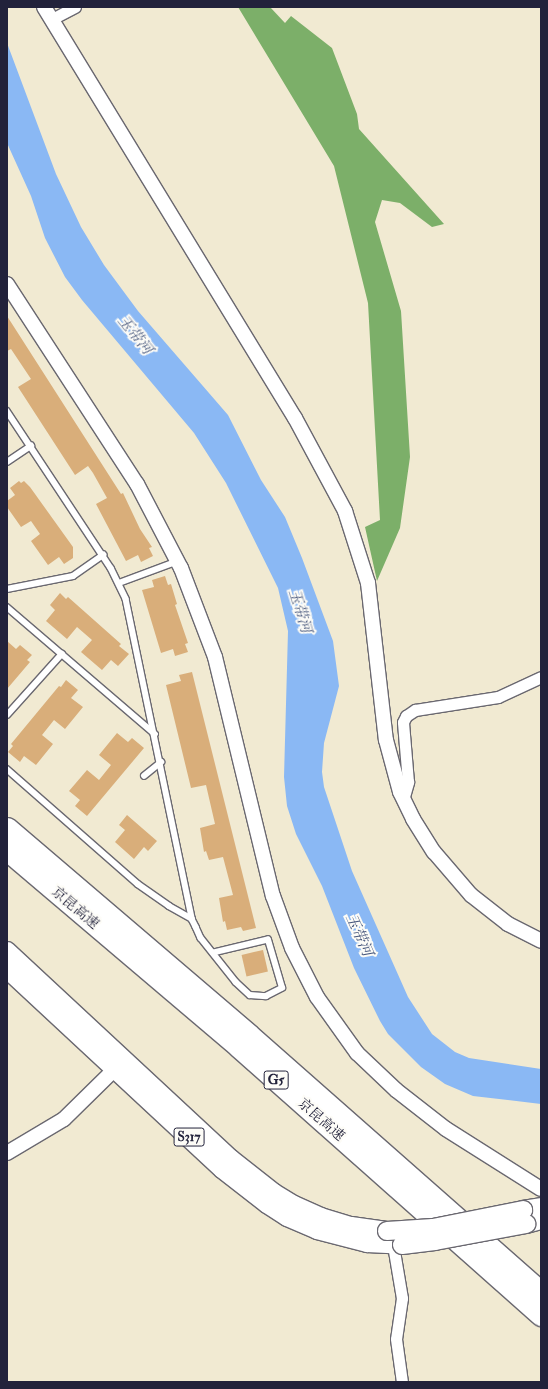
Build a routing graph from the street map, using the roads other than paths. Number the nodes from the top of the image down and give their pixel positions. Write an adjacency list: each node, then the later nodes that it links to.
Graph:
1 (44, 7): 3 (street)
2 (75, 7): 3 (street)
3 (52, 19): 20 (street)
4 (7, 284): 9 (street)
5 (7, 411): 6 (lane)
6 (31, 446): 7 (lane); 8 (lane)
7 (7, 462)
8 (103, 555): 10 (lane); 11 (lane)
9 (178, 560): 10 (lane); 30 (street)
10 (119, 583): 16 (lane)
11 (7, 589)
12 (8, 610): 13 (lane)
13 (62, 654): 15 (lane); 16 (lane)
14 (541, 677): 20 (street)
15 (7, 715)
16 (155, 734): 17 (lane)
17 (161, 762): 19 (lane); 23 (lane)
18 (7, 769): 23 (lane)
19 (144, 776)
20 (403, 800): 24 (street)
21 (7, 828): 34 (highway, 京昆高速 / G5)
22 (7, 850): 35 (highway, 京昆高速 / G5)
23 (192, 919): 26 (lane)
24 (541, 941)
25 (7, 951): 28 (main road, S317)
26 (214, 954): 26 (lane)
27 (7, 970): 28 (main road, S317)
28 (121, 1064): 29 (street); 33 (main road, S317)
29 (7, 1153)
30 (541, 1190)
31 (541, 1207): 32 (main road, S317)
32 (530, 1218): 33 (main road, S317, bridge)
33 (394, 1240): 36 (street)
34 (541, 1292)
35 (541, 1315)
36 (402, 1382)

